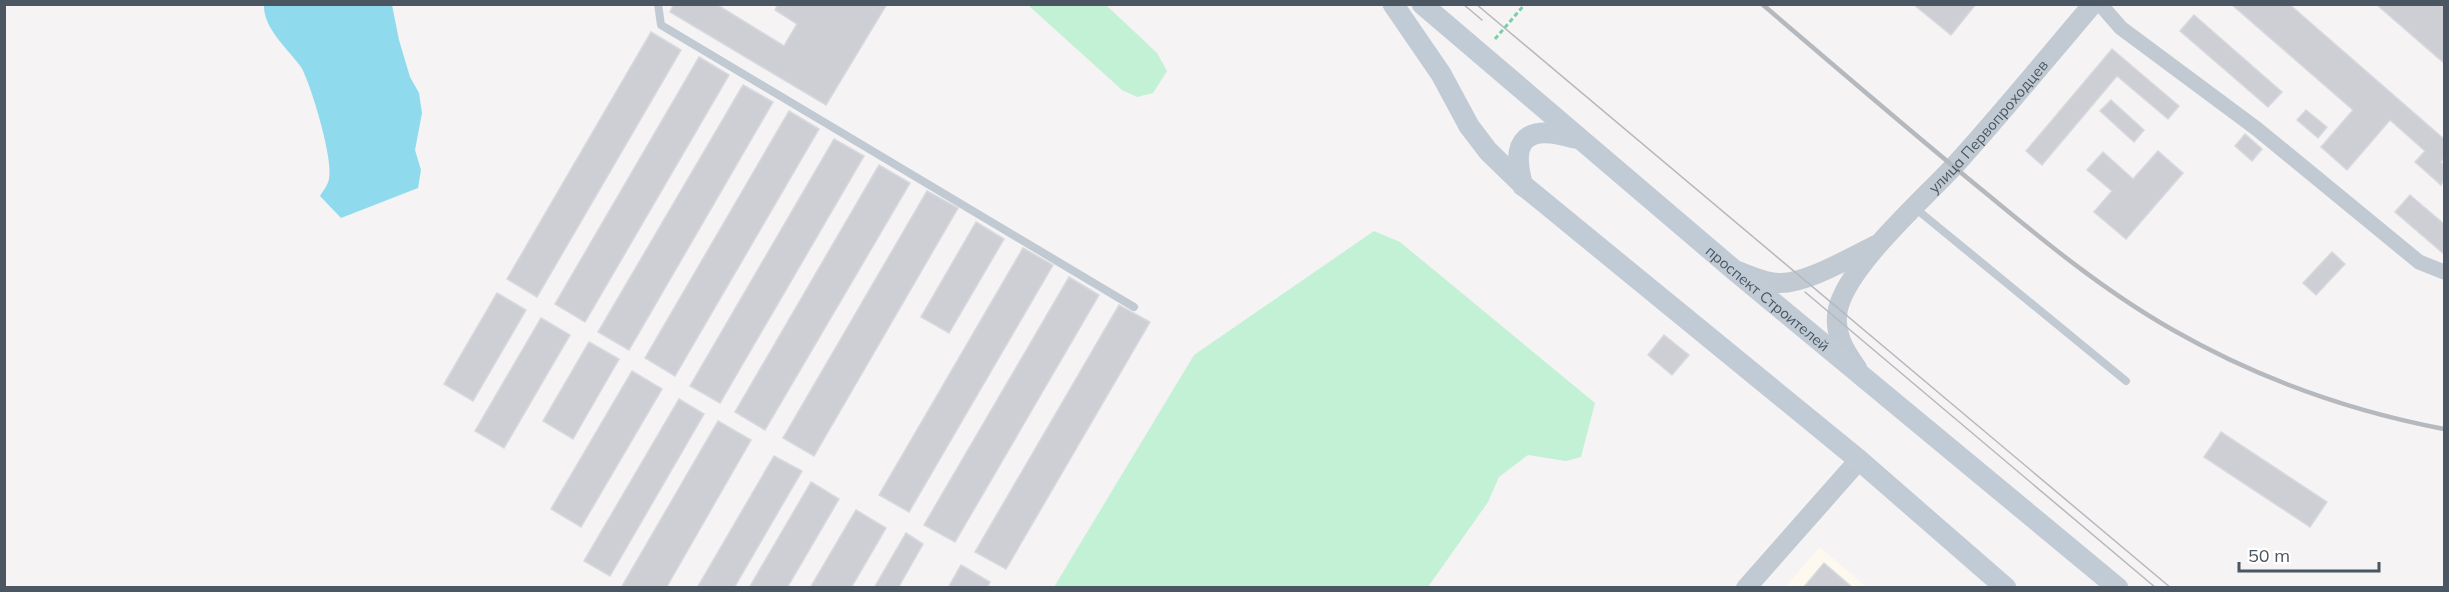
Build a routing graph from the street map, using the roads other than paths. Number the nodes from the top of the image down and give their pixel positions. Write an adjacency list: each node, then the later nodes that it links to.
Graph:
1 (658, 4): 12 (lane)
2 (1393, 4): 7 (main road)
3 (1422, 4): 6 (main road, проспект Строителей)
4 (2093, 4): 8 (street, улица Первопроходцев)
5 (2100, 4): 11 (street)
6 (1579, 139): 7 (main road); 10 (main road, проспект Строителей)
7 (1524, 186): 15 (main road)
8 (1916, 208): 9 (street, улица Первопроходцев); 14 (lane)
9 (1878, 244): 10 (street, улица Первопроходцев); 13 (street, улица Первопроходцев)
10 (1734, 270): 13 (main road, проспект Строителей)
11 (2445, 272)
12 (1134, 307)
13 (1862, 375): 18 (main road, проспект Строителей)
14 (2126, 381)
15 (1858, 460): 16 (street); 17 (main road)
16 (1746, 588)
17 (2006, 588)
18 (2118, 588)

